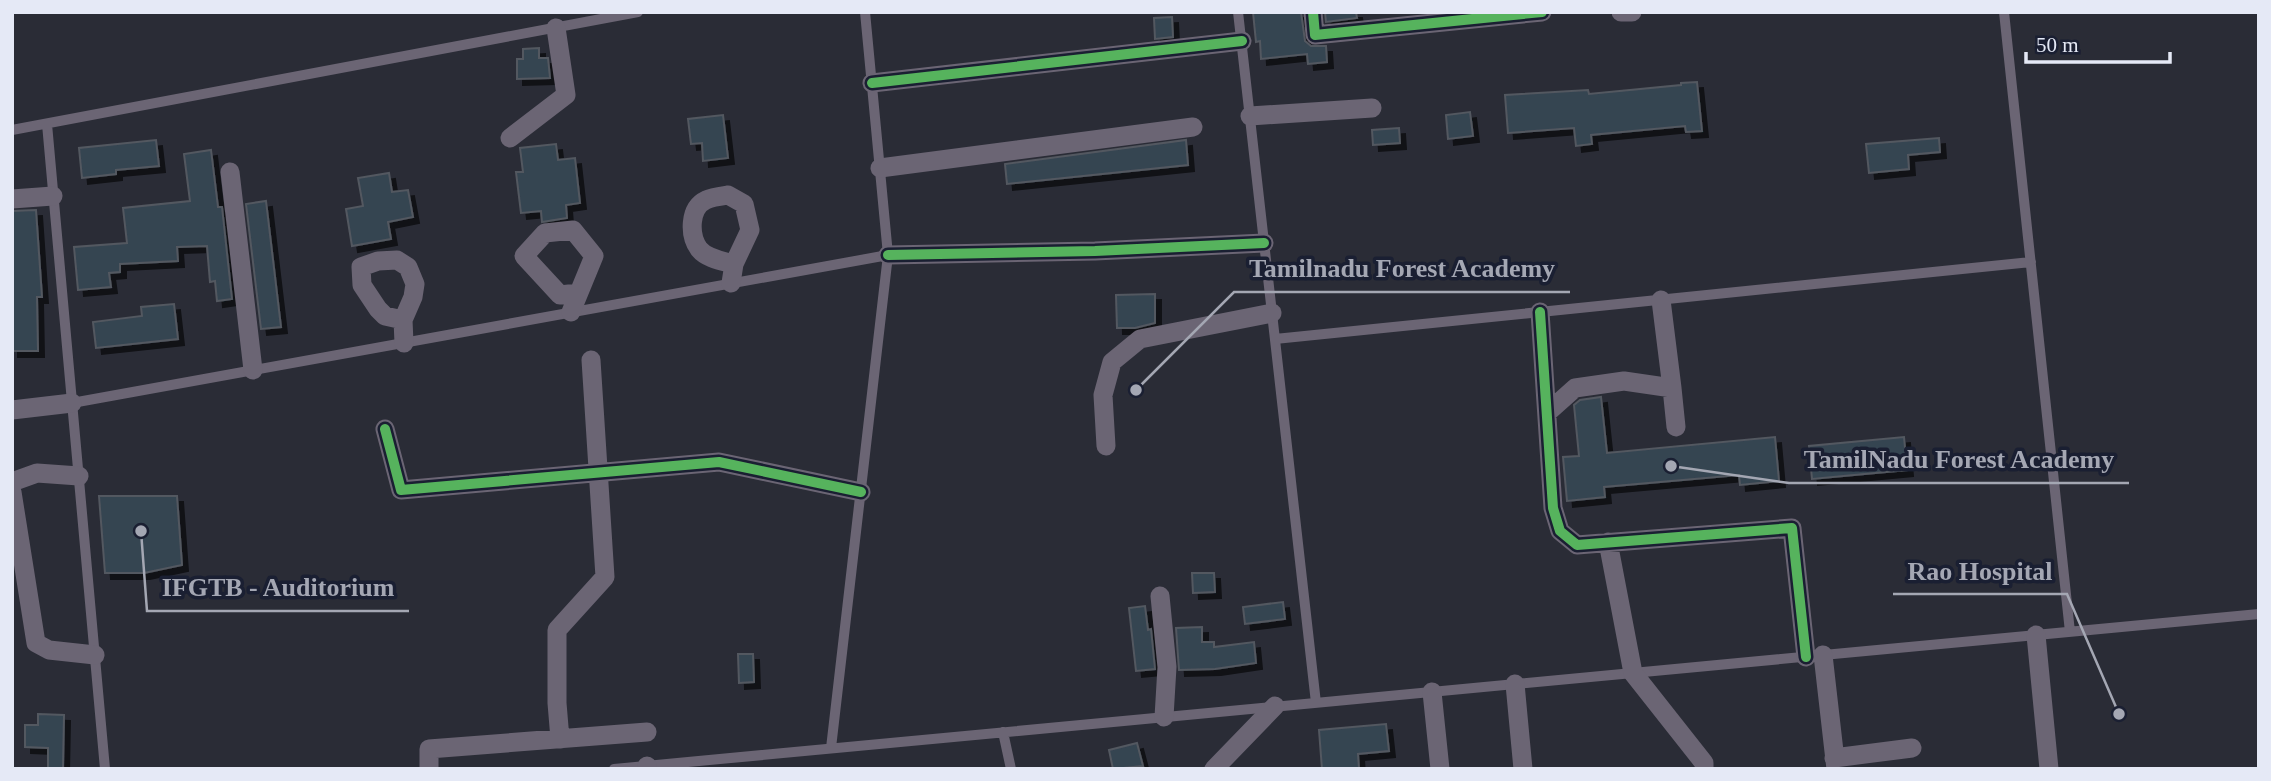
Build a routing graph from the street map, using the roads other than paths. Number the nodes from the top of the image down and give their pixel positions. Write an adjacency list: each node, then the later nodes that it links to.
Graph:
1 (638, 12): 9 (lane)
2 (865, 12): 11 (lane)
3 (1238, 12): 10 (lane)
4 (1313, 12): 5 (street)
5 (1542, 12)
6 (1621, 12): 7 (street)
7 (1632, 12)
8 (2004, 12): 24 (lane)
9 (556, 28): 14 (lane); 17 (street)
10 (1242, 41): 11 (street); 13 (lane)
11 (872, 83): 18 (lane)
12 (1372, 108): 13 (street)
13 (1250, 116): 22 (lane)
14 (47, 124): 16 (lane); 20 (lane)
15 (1193, 127): 18 (street)
16 (12, 130)
17 (510, 138)
18 (880, 168): 23 (lane)
19 (230, 172): 34 (street)
20 (53, 196): 21 (street); 36 (lane)
21 (12, 199)
22 (1265, 243): 23 (street); 29 (lane)
23 (888, 255): 27 (lane); 46 (lane)
24 (2031, 262): 26 (lane); 50 (lane)
25 (578, 293): 27 (street)
26 (1661, 300): 28 (lane); 35 (street)
27 (571, 312): 32 (lane)
28 (1540, 312): 31 (lane); 38 (street)
29 (1272, 313): 31 (lane); 41 (street)
30 (403, 320): 32 (street)
31 (1275, 339): 57 (lane)
32 (404, 343): 34 (lane)
33 (591, 360): 42 (street)
34 (253, 370): 36 (lane)
35 (1672, 388): 38 (street); 39 (street)
36 (72, 403): 37 (street); 43 (lane)
37 (12, 410)
38 (1547, 413): 47 (street)
39 (1676, 427)
40 (385, 429): 42 (street)
41 (1106, 446)
42 (598, 472): 46 (street); 62 (street)
43 (79, 476): 44 (street); 52 (lane)
44 (12, 482)
45 (12, 492): 52 (street)
46 (861, 492): 63 (lane)
47 (1608, 542): 53 (street); 54 (street)
48 (1160, 596): 59 (street)
49 (2259, 614): 50 (lane)
50 (2070, 632): 51 (lane)
51 (2036, 635): 53 (lane); 75 (street)
52 (95, 655): 67 (lane)
53 (1814, 656): 54 (lane); 65 (street)
54 (1633, 673): 55 (lane); 74 (street)
55 (1515, 684): 56 (lane); 73 (street)
56 (1432, 692): 57 (lane); 72 (street)
57 (1317, 703): 58 (lane)
58 (1275, 706): 59 (lane); 71 (street)
59 (1164, 717): 61 (lane)
60 (648, 732): 62 (street)
61 (1003, 732): 63 (lane); 70 (lane)
62 (560, 739): 68 (street)
63 (831, 748): 66 (lane)
64 (1912, 748): 65 (street)
65 (1835, 763)
66 (647, 767): 69 (lane)
67 (105, 769)
68 (429, 769)
69 (614, 769)
70 (1011, 769)
71 (1214, 769)
72 (1440, 769)
73 (1523, 769)
74 (1704, 769)
75 (2049, 769)

